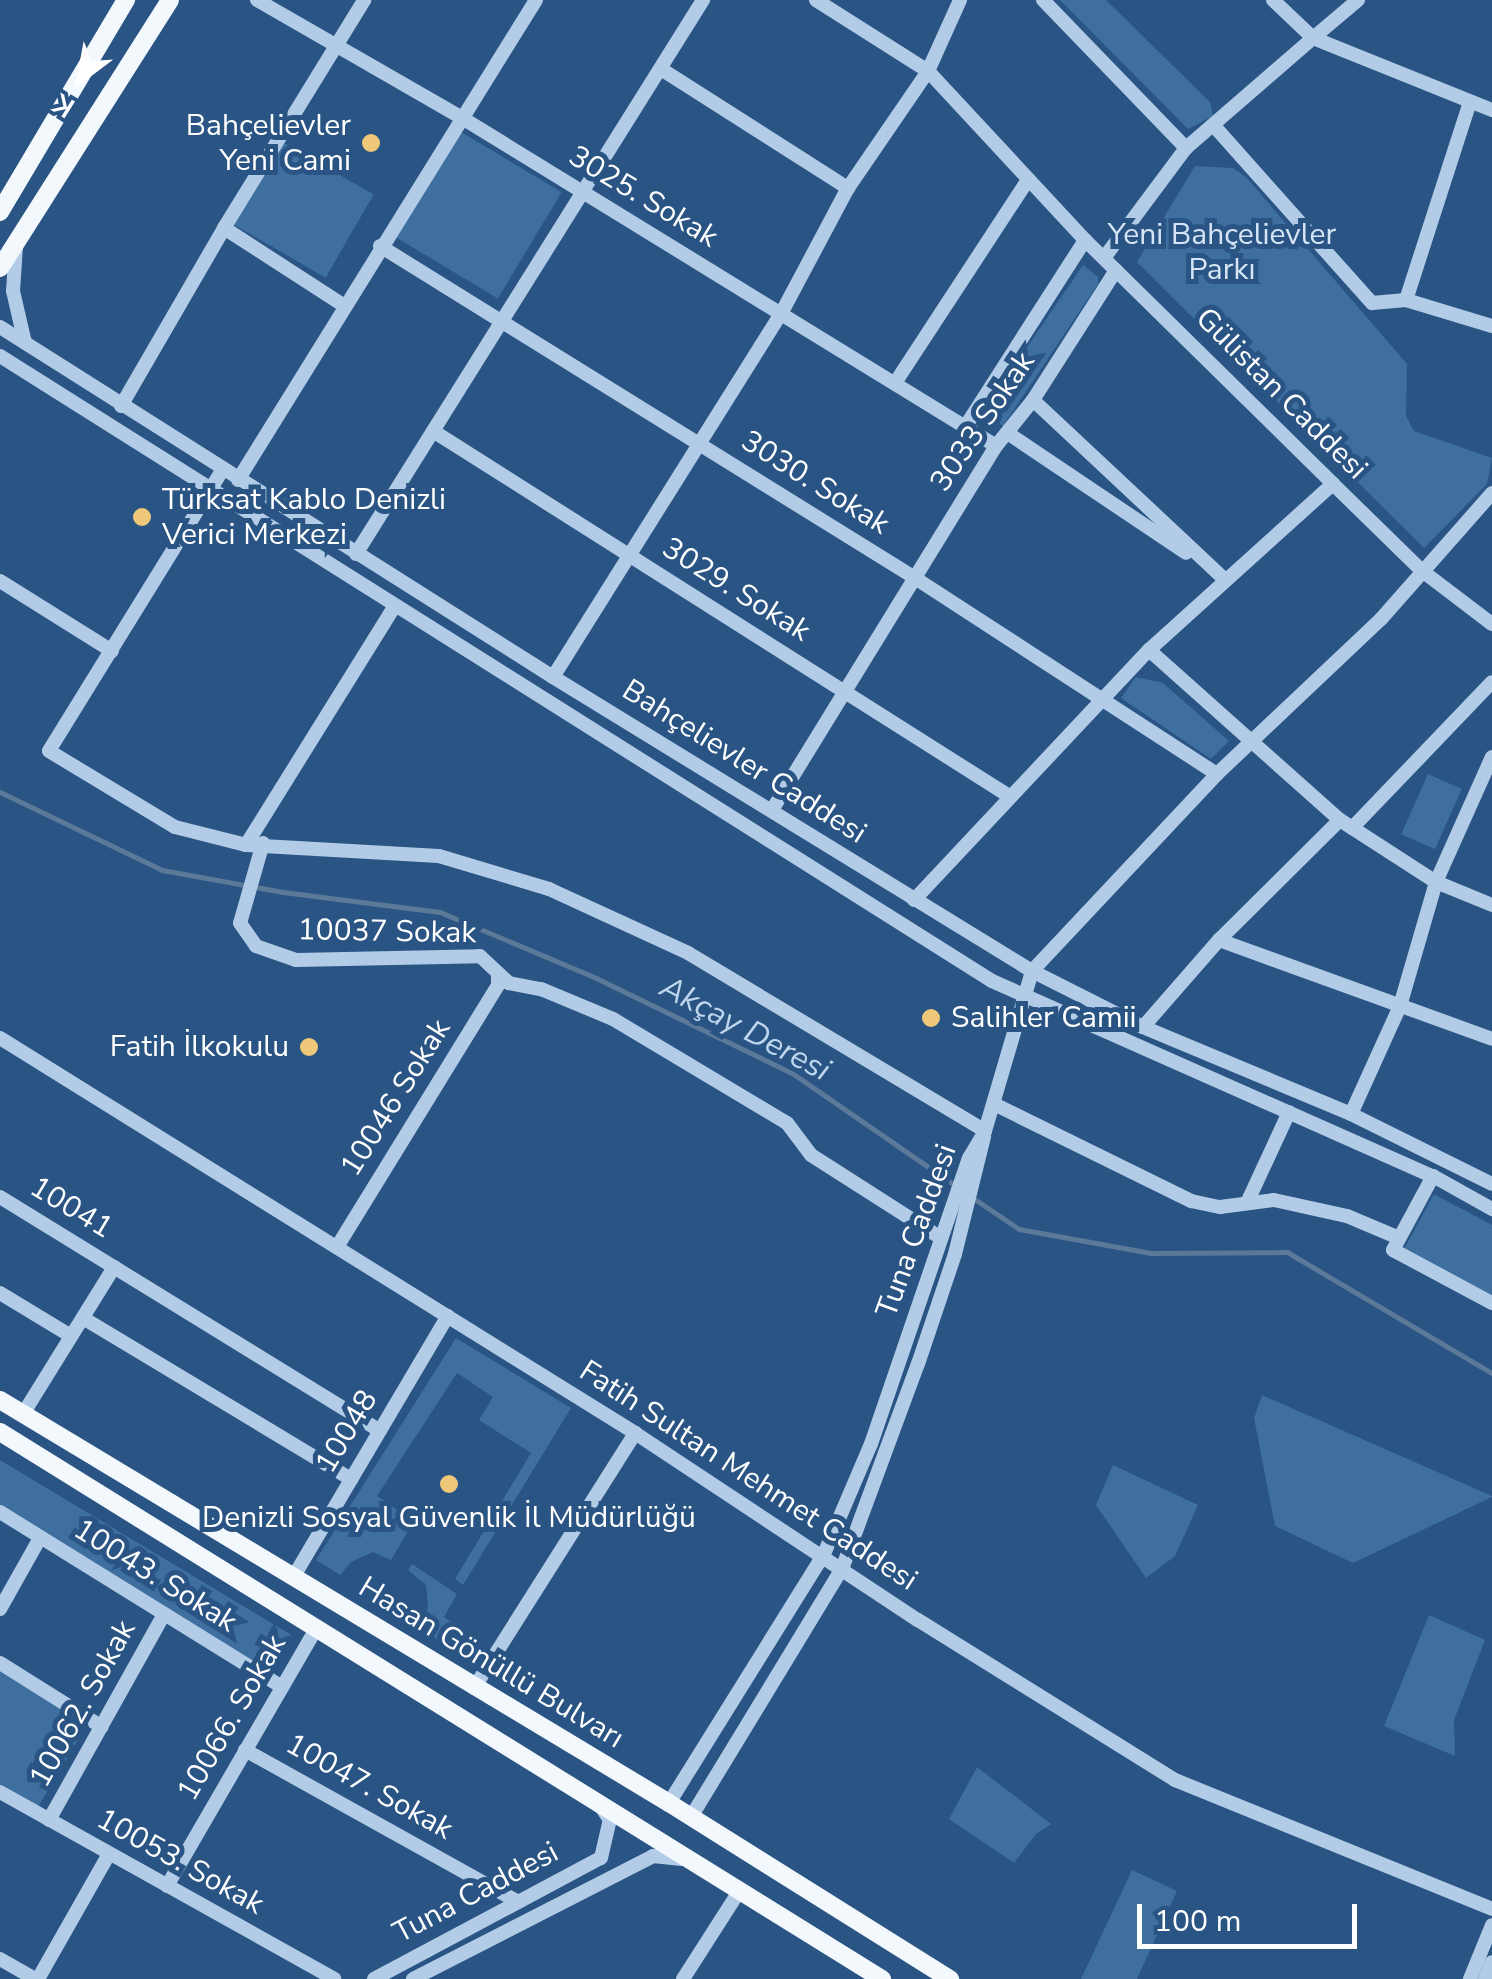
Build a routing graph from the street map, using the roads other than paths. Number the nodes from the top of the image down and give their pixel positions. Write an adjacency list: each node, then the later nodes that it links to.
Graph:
1 (126, 0): 24 (main road)
2 (170, 0): 27 (main road)
3 (257, 0): 13 (street, 3025. Sokak)
4 (364, 0): 13 (street)
5 (536, 0): 18 (street)
6 (702, 0): 14 (street)
7 (816, 0): 15 (street, Gülistan Caddesi)
8 (960, 0): 15 (street)
9 (1043, 0): 20 (street)
10 (1274, 0): 12 (street)
11 (1358, 0): 12 (street)
12 (1314, 38): 16 (street); 19 (street)
13 (336, 46): 18 (street, 3025. Sokak); 25 (street)
14 (661, 70): 22 (street); 23 (street)
15 (928, 71): 21 (street, Gülistan Caddesi); 22 (street)
16 (1470, 102): 17 (street); 32 (street)
17 (1492, 110)
18 (460, 116): 23 (street, 3025. Sokak); 28 (street)
19 (1214, 127): 20 (street); 32 (street)
20 (1186, 148): 29 (street)
21 (1028, 180): 26 (street, Gülistan Caddesi); 42 (street)
22 (848, 188): 34 (street)
23 (582, 194): 34 (street, 3025. Sokak); 35 (street)
24 (0, 212)
25 (224, 228): 33 (street); 44 (street)
26 (1086, 240): 29 (street, Gülistan Caddesi); 45 (street, 3033 Sokak)
27 (16, 243): 30 (main road); 38 (street)
28 (380, 246): 33 (street); 35 (street, 3030. Sokak)
29 (1104, 258): 31 (street, Gülistan Caddesi)
30 (0, 268)
31 (1116, 270): 43 (street, 3033 Sokak); 52 (street, Gülistan Caddesi)
32 (1406, 300): 36 (street)
33 (343, 305): 51 (street)
34 (782, 312): 42 (street, 3025. Sokak); 48 (street)
35 (502, 320): 46 (street); 48 (street, 3030. Sokak)
36 (1492, 326)
37 (0, 327): 38 (street, Bahçelievler Caddesi)
38 (25, 344): 44 (street, Bahçelievler Caddesi)
39 (0, 356): 41 (street, Bahçelievler Caddesi)
40 (0, 372): 41 (street)
41 (30, 376): 53 (street, Bahçelievler Caddesi)
42 (895, 383): 45 (street, 3025. Sokak)
43 (1034, 400): 47 (street, 3033 Sokak); 59 (street)
44 (121, 406): 50 (street, Bahçelievler Caddesi)
45 (965, 427): 49 (street, 3025. Sokak)
46 (433, 431): 55 (street); 56 (street, 3029. Sokak)
47 (1009, 434): 49 (street, 3033 Sokak); 59 (street)
48 (697, 443): 56 (street); 58 (street, 3030. Sokak)
49 (996, 446): 58 (street, 3033 Sokak)
50 (223, 470): 51 (street, Bahçelievler Caddesi); 53 (street)
51 (238, 480): 55 (street, Bahçelievler Caddesi)
52 (1333, 484): 57 (street, Gülistan Caddesi); 59 (street)
53 (210, 491): 61 (street, Bahçelievler Caddesi); 64 (street)
54 (1492, 493): 57 (street)
55 (356, 554): 65 (street, Bahçelievler Caddesi)
56 (629, 555): 65 (street); 67 (street, 3029. Sokak)
57 (1421, 570): 62 (street, Gülistan Caddesi); 69 (street)
58 (915, 578): 67 (street, 3033 Sokak); 68 (street, 3030. Sokak)
59 (1224, 579): 63 (street)
60 (0, 582): 64 (street)
61 (394, 607): 76 (street); 83 (street, Bahçelievler Caddesi)
62 (1492, 624)
63 (1148, 650): 68 (street); 69 (street)
64 (112, 651): 76 (street)
65 (553, 678): 73 (street, Bahçelievler Caddesi)
66 (1492, 682): 74 (street)
67 (844, 691): 72 (street, 3029. Sokak); 73 (street, 3033 Sokak)
68 (1101, 699): 71 (street, 3030. Sokak); 72 (street)
69 (1252, 746): 71 (street); 74 (street)
70 (1492, 757): 77 (street)
71 (1217, 774): 81 (street)
72 (1009, 796): 78 (street)
73 (772, 810): 78 (street, Bahçelievler Caddesi)
74 (1346, 824): 77 (street); 80 (street)
75 (263, 843): 76 (street); 82 (street, 10037 Sokak); 91 (street)
76 (246, 846)
77 (1436, 882): 79 (street); 84 (street)
78 (914, 900): 81 (street, Bahçelievler Caddesi)
79 (1492, 905)
80 (1219, 940): 84 (street); 85 (street)
81 (1032, 970): 83 (street, Tuna Caddesi); 85 (street, Bahçelievler Caddesi)
82 (498, 976): 98 (street, 10037 Sokak); 100 (street, 10046 Sokak)
83 (1024, 996): 88 (street, Tuna Caddesi); 89 (street, Bahçelievler Caddesi)
84 (1400, 1006): 87 (street); 90 (street)
85 (1143, 1027): 90 (street, Bahçelievler Caddesi)
86 (0, 1038): 100 (street, Fatih Sultan Mehmet Caddesi)
87 (1492, 1039)
88 (994, 1104): 91 (street, Tuna Caddesi); 96 (street)
89 (1289, 1112): 93 (street, Bahçelievler Caddesi); 96 (street)
90 (1351, 1114): 94 (street, Bahçelievler Caddesi)
91 (985, 1131): 92 (street, Tuna Caddesi)
92 (975, 1160): 98 (street, Tuna Caddesi); 116 (street, Tuna Caddesi)
93 (1433, 1176): 97 (street, Bahçelievler Caddesi); 99 (street)
94 (1492, 1184)
95 (0, 1197): 101 (street, 10041)
96 (1247, 1203): 99 (street)
97 (1492, 1208)
98 (942, 1233): 115 (street, Tuna Caddesi)
99 (1400, 1238): 103 (street)
100 (336, 1247): 104 (street, Fatih Sultan Mehmet Caddesi)
101 (114, 1266): 105 (street); 109 (street, 10041)
102 (0, 1293): 106 (street)
103 (1492, 1304)
104 (448, 1316): 109 (street, 10048); 111 (street, Fatih Sultan Mehmet Caddesi)
105 (83, 1318): 106 (street); 112 (street)
106 (71, 1336): 108 (street)
107 (0, 1400): 108 (main road, Hasan Gönüllü Bulvarı)
108 (23, 1414): 117 (main road, Hasan Gönüllü Bulvarı)
109 (380, 1431): 112 (street, 10048)
110 (0, 1432): 121 (main road, Hasan Gönüllü Bulvarı)
111 (635, 1432): 115 (street, Fatih Sultan Mehmet Caddesi); 124 (street)
112 (351, 1479): 117 (street, 10048)
113 (0, 1512): 114 (street, 10043. Sokak)
114 (40, 1538): 118 (street); 120 (street, 10043. Sokak)
115 (824, 1554): 116 (street, Fatih Sultan Mehmet Caddesi); 129 (street, Tuna Caddesi)
116 (842, 1569): 130 (street, Tuna Caddesi); 137 (street, Fatih Sultan Mehmet Caddesi)
117 (294, 1576): 124 (main road, Hasan Gönüllü Bulvarı)
118 (4, 1591): 119 (street)
119 (0, 1609)
120 (164, 1614): 123 (street, 10043. Sokak); 125 (street, 10062. Sokak)
121 (316, 1629): 123 (street, 10066. Sokak); 128 (main road, Hasan Gönüllü Bulvarı)
122 (0, 1664): 125 (street)
123 (282, 1686): 126 (street, 10066. Sokak)
124 (474, 1688): 129 (main road, Hasan Gönüllü Bulvarı)
125 (102, 1727): 131 (street, 10062. Sokak)
126 (245, 1750): 134 (street, 10066. Sokak); 136 (street, 10047. Sokak)
127 (0, 1792): 131 (street, 10053. Sokak)
128 (596, 1799): 133 (main road, Hasan Gönüllü Bulvarı); 136 (street, Tuna Caddesi)
129 (669, 1803): 130 (main road, Hasan Gönüllü Bulvarı)
130 (691, 1817): 147 (main road, Hasan Gönüllü Bulvarı)
131 (48, 1820): 132 (street, 10053. Sokak)
132 (110, 1854): 134 (street, 10053. Sokak); 141 (street)
133 (697, 1862): 135 (main road, Hasan Gönüllü Bulvarı); 144 (street, Tuna Caddesi)
134 (166, 1886): 142 (street, 10053. Sokak)
135 (740, 1890): 145 (street); 146 (main road, Hasan Gönüllü Bulvarı)
136 (518, 1902): 143 (street, Tuna Caddesi)
137 (1492, 1909)
138 (1492, 1925): 148 (street)
139 (0, 1959): 141 (street)
140 (1492, 1962): 149 (street)
141 (37, 1979)
142 (334, 1979)
143 (374, 1979)
144 (414, 1979)
145 (683, 1979)
146 (882, 1979)
147 (950, 1979)
148 (1470, 1979)
149 (1484, 1979)

